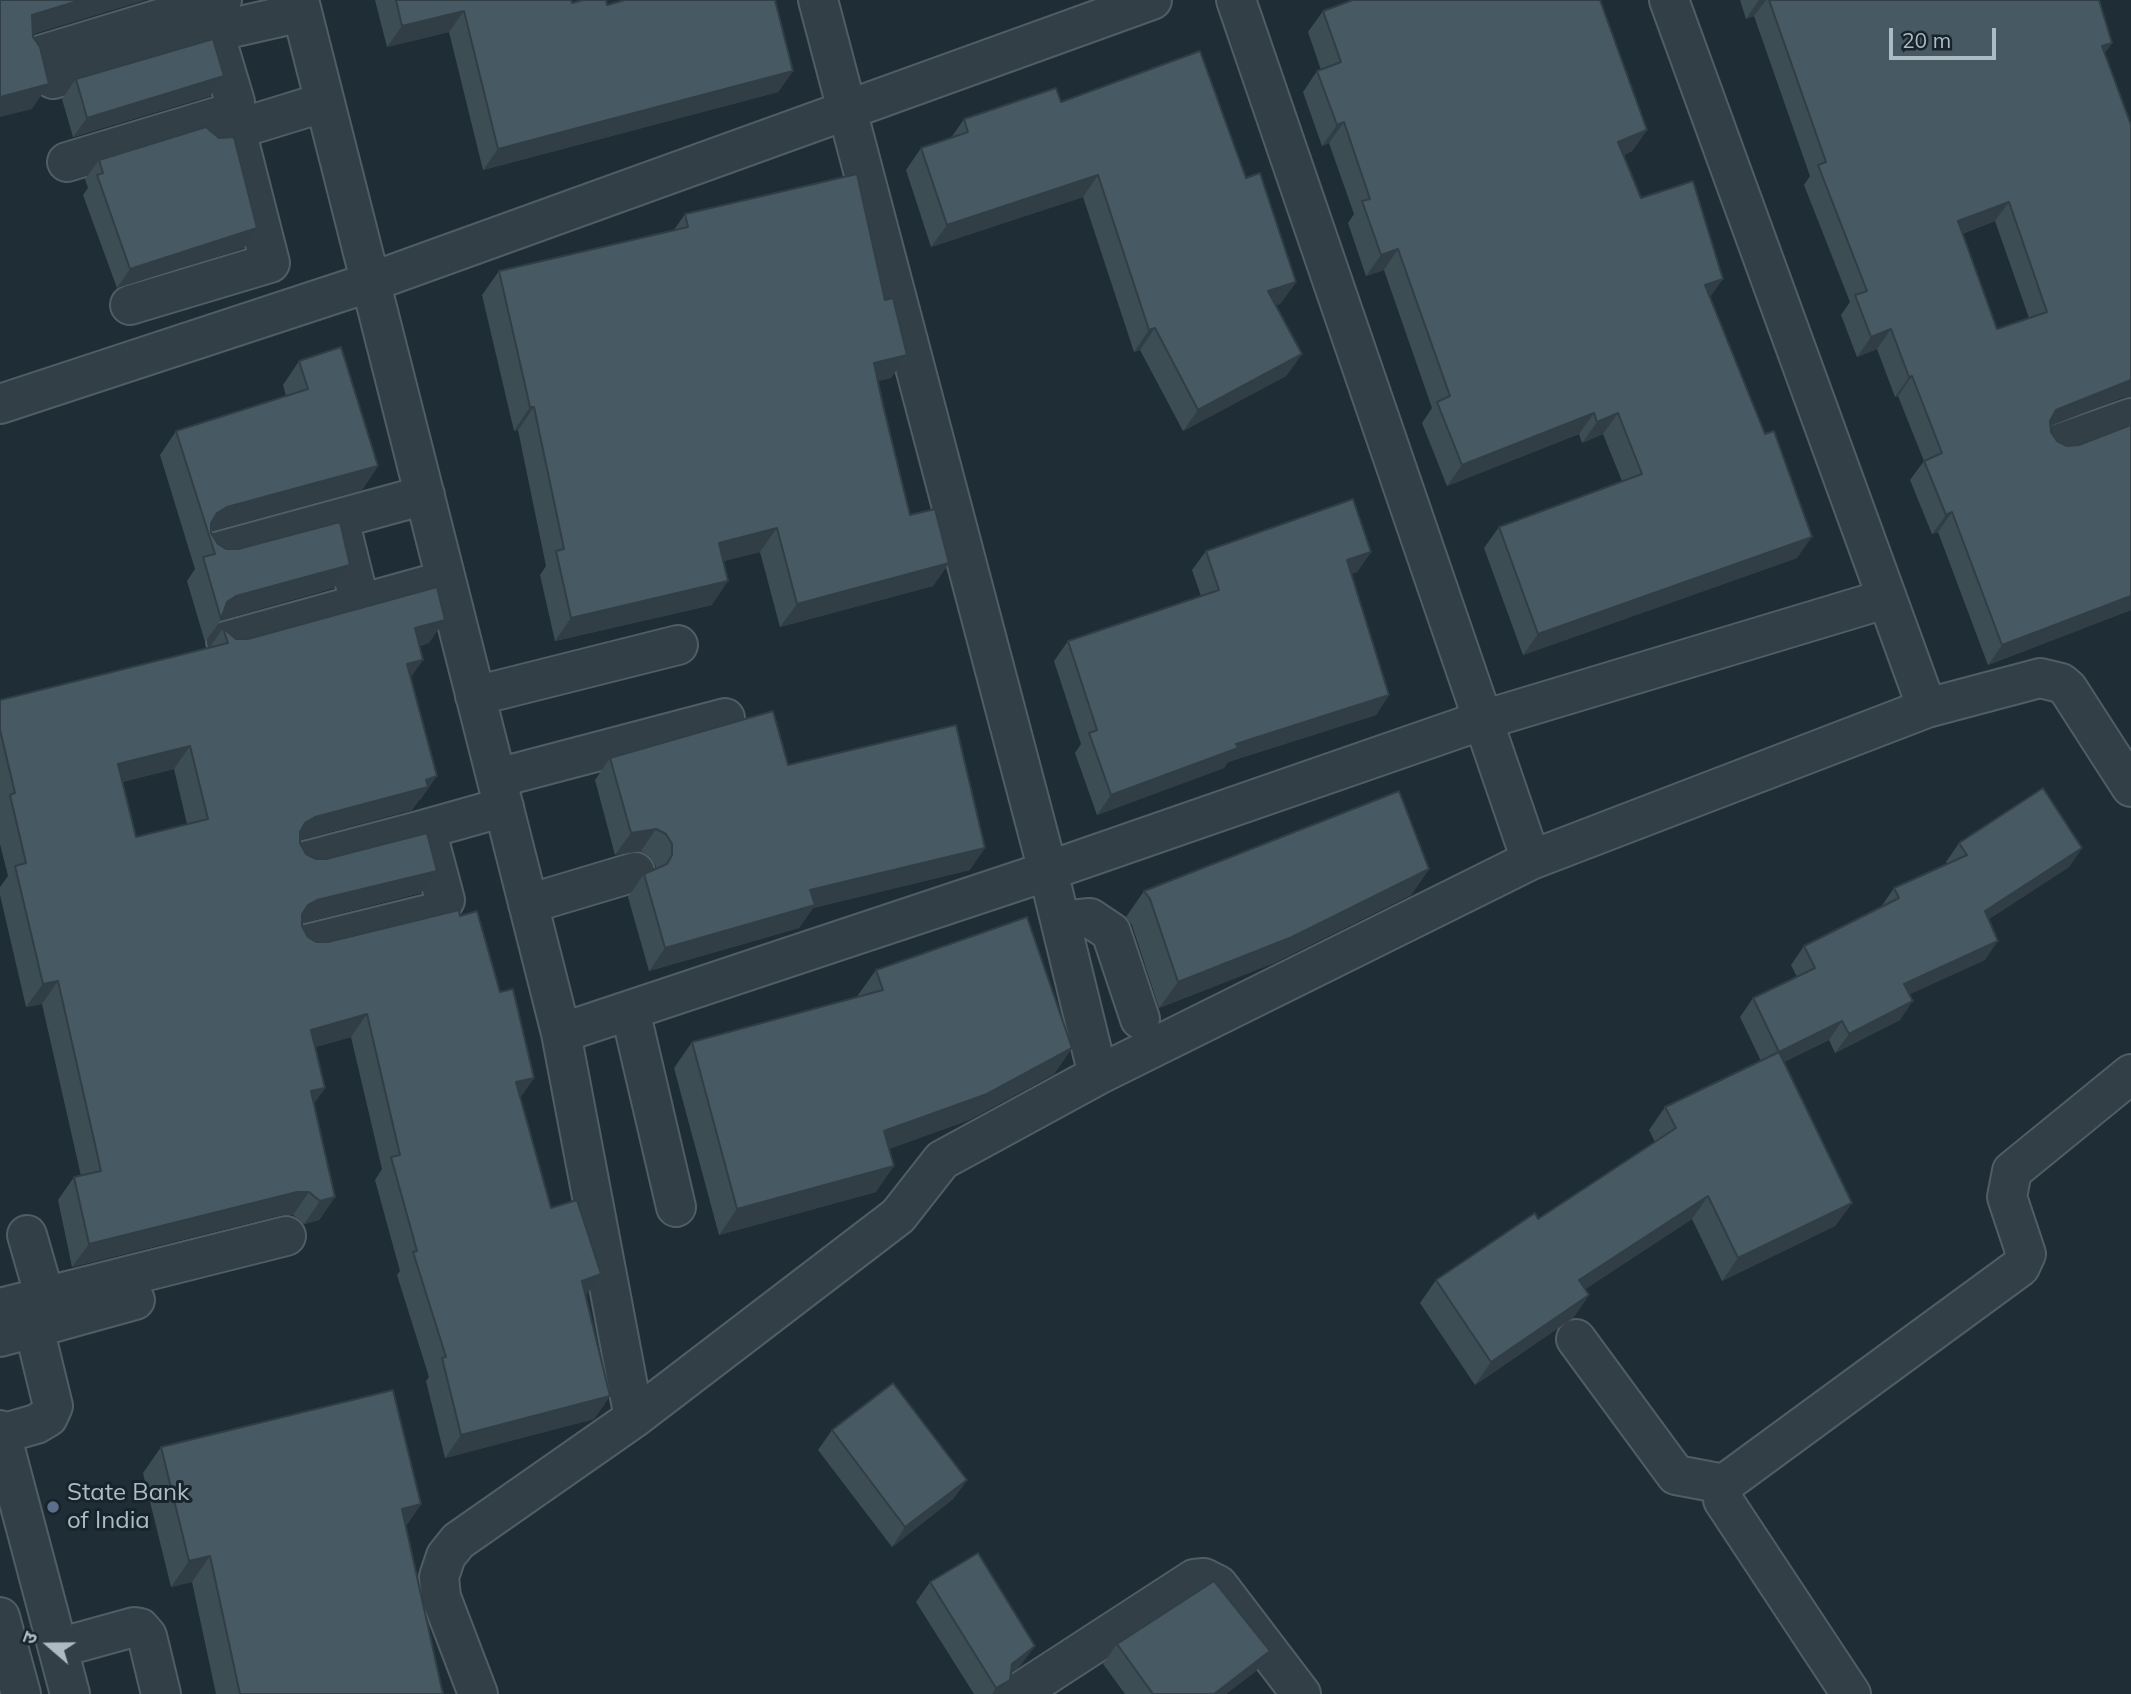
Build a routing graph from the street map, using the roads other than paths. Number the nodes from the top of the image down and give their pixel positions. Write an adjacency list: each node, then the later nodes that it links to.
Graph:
1 (817, 0): 9 (street)
2 (1152, 0): 9 (street)
3 (1236, 0): 27 (street)
4 (1669, 0): 20 (street)
5 (301, 6): 6 (street); 8 (street)
6 (215, 9): 7 (street); 10 (street)
7 (45, 68)
8 (325, 102): 10 (street); 11 (street)
9 (846, 111): 11 (street); 34 (street)
10 (236, 130): 12 (street)
11 (371, 282): 13 (street); 16 (street)
12 (130, 305)
13 (0, 404)
14 (2131, 418): 15 (street)
15 (2058, 444)
16 (425, 495): 17 (street); 19 (street)
17 (339, 519): 18 (street); 21 (street)
18 (216, 552)
19 (446, 580): 21 (street); 24 (street)
20 (1885, 599): 25 (street); 27 (street)
21 (360, 604): 22 (street)
22 (226, 642)
23 (678, 645): 24 (street)
24 (475, 696): 30 (street)
25 (1927, 708): 29 (street); 32 (street)
26 (725, 718): 30 (street)
27 (1483, 720): 32 (street); 34 (street)
28 (675, 753): 30 (street)
29 (2131, 787)
30 (501, 795): 31 (street); 36 (street)
31 (426, 829): 33 (street); 38 (street)
32 (1531, 860): 44 (street)
33 (305, 861)
34 (1048, 871): 37 (street); 40 (street)
35 (635, 872): 36 (street)
36 (528, 904): 42 (street)
37 (1060, 921): 41 (street); 44 (street)
38 (307, 944)
39 (664, 978): 42 (street)
40 (630, 1010): 42 (street); 45 (street)
41 (1140, 1018)
42 (558, 1024): 52 (street)
43 (2131, 1074): 54 (street)
44 (1098, 1075): 52 (street)
45 (676, 1206)
46 (27, 1235): 50 (street)
47 (286, 1236): 50 (street)
48 (135, 1300): 50 (street)
49 (0, 1308): 50 (street)
50 (26, 1320): 53 (street)
51 (1576, 1339): 54 (street)
52 (635, 1418): 60 (street)
53 (3, 1449): 56 (street)
54 (1724, 1484): 63 (street)
55 (0, 1617): 57 (street)
56 (58, 1648): 58 (street); 59 (street)
57 (21, 1694)
58 (70, 1694)
59 (161, 1694)
60 (478, 1694)
61 (1017, 1694): 62 (street)
62 (1301, 1694)
63 (1851, 1694)

